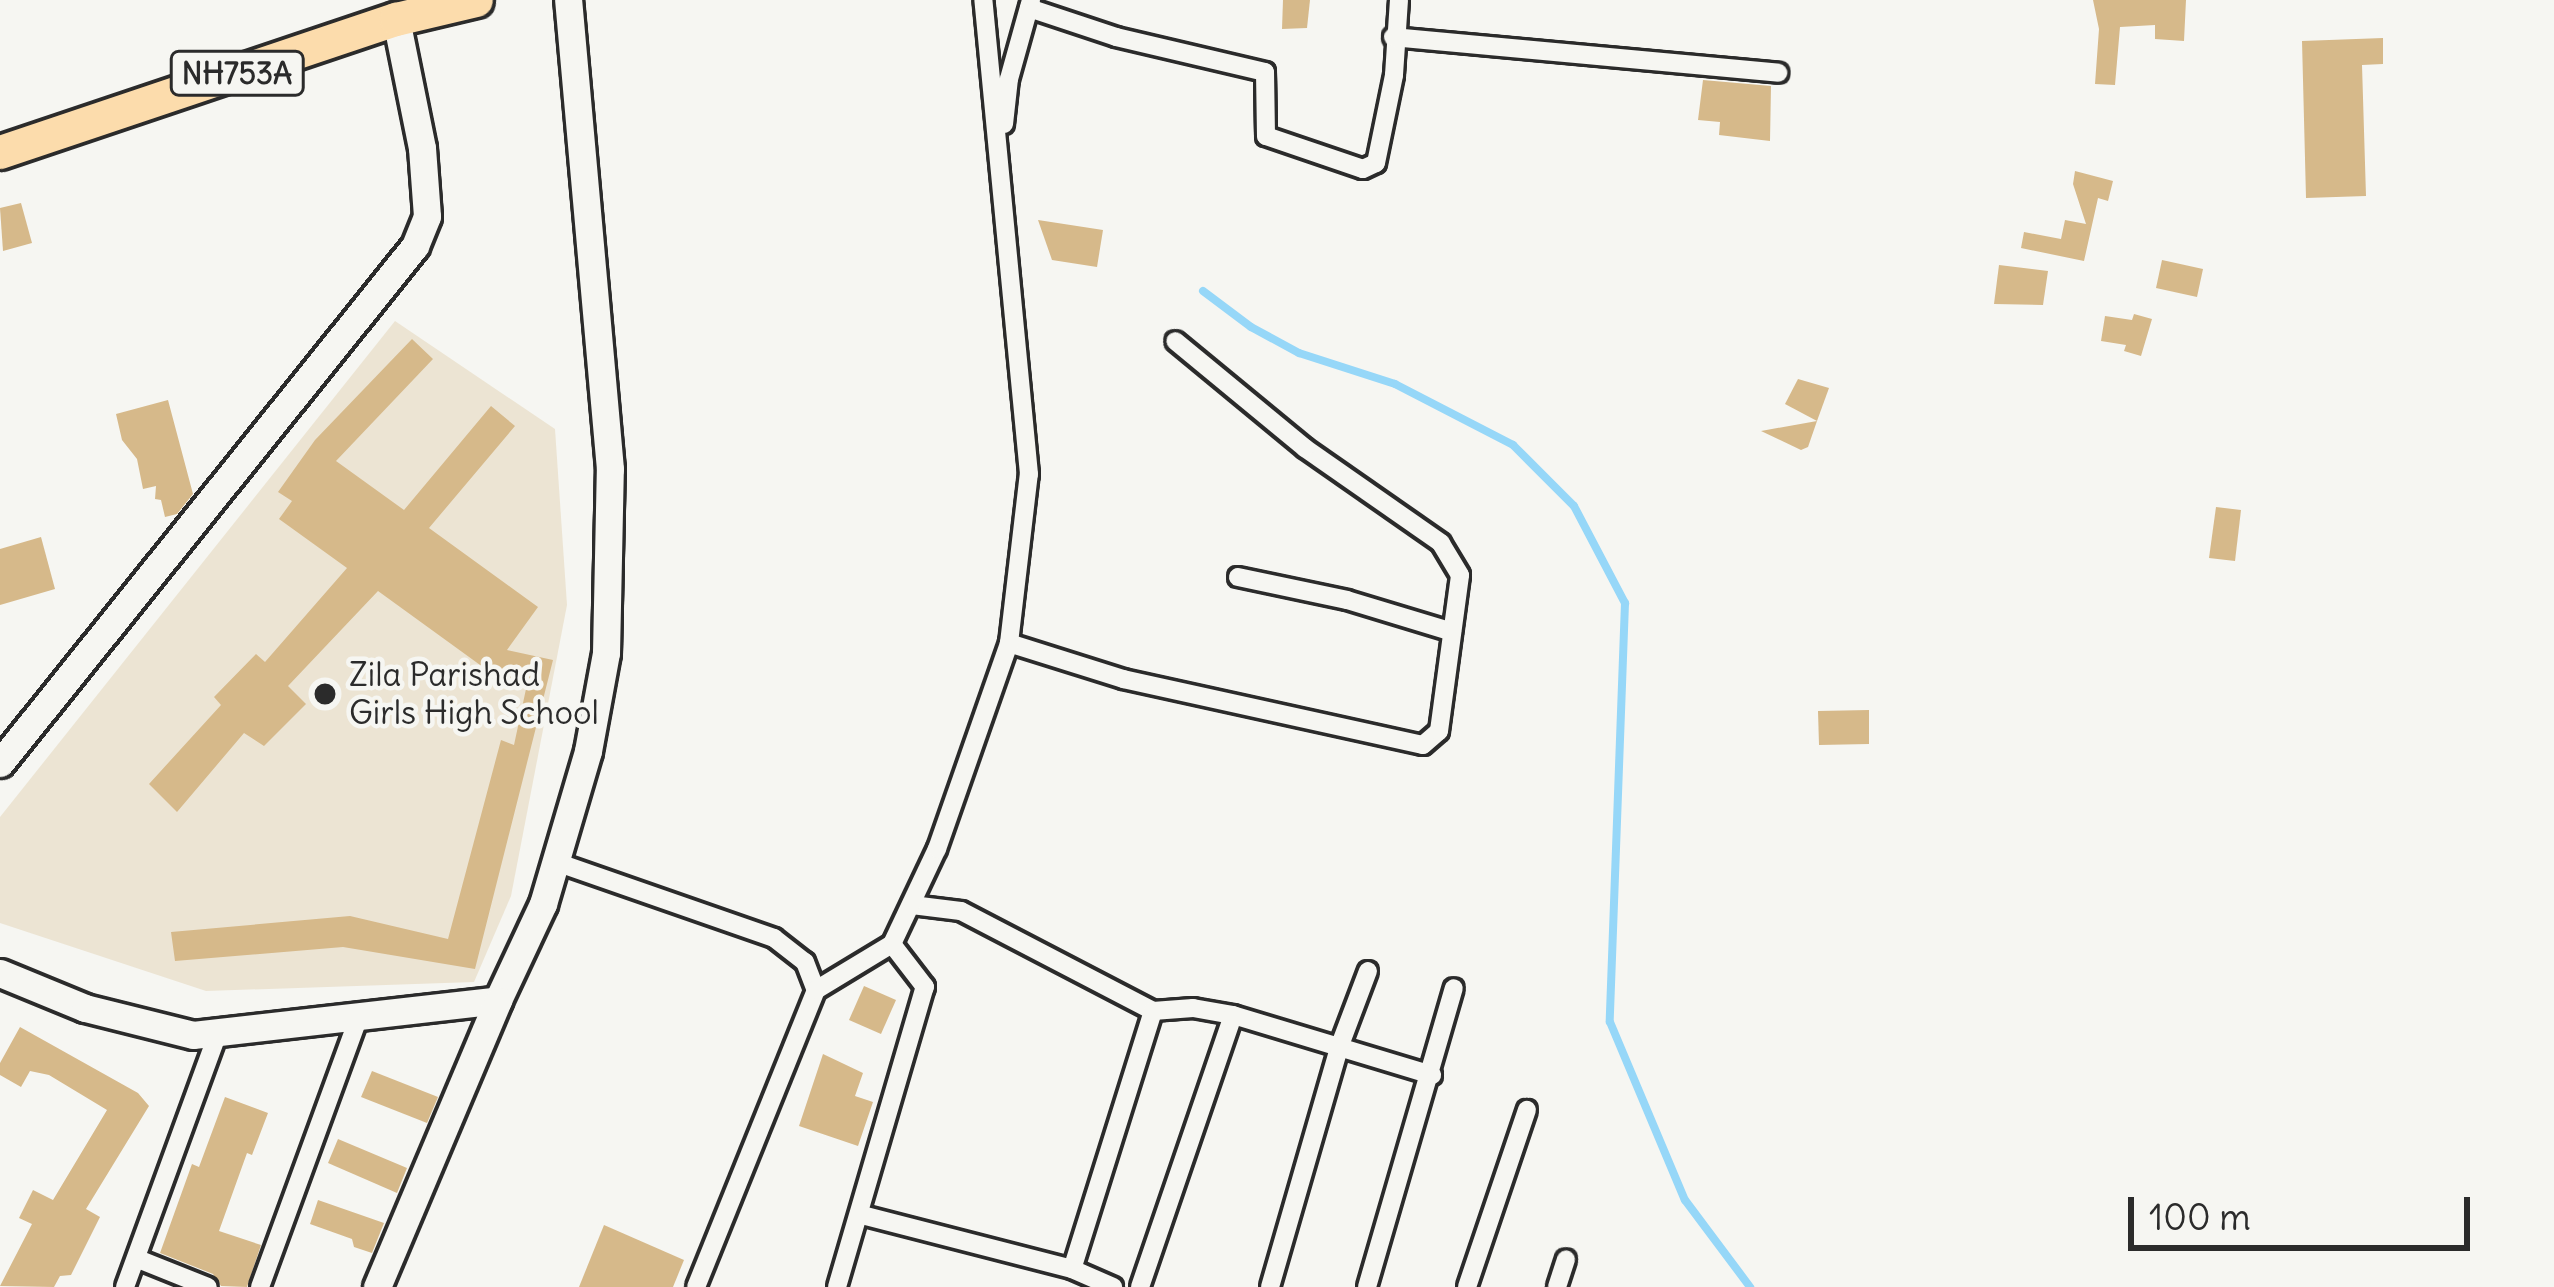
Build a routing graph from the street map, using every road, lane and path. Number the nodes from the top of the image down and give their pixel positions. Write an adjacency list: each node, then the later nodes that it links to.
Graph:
1 (476, 0): 6 (highway, NH753A)
2 (568, 0): 16 (main road)
3 (983, 0): 10 (street)
4 (1399, 0): 7 (street)
5 (1030, 4): 7 (street); 10 (street)
6 (396, 20): 9 (highway, NH753A); 15 (main road)
7 (1393, 37): 8 (street)
8 (1778, 73)
9 (0, 152)
10 (1001, 152): 14 (street)
11 (1175, 341): 13 (street)
12 (1238, 577): 13 (street)
13 (1452, 632): 14 (street)
14 (1010, 643): 17 (street)
15 (0, 763)
16 (556, 862): 22 (street); 23 (main road)
17 (912, 905): 18 (street); 24 (street)
18 (892, 944): 22 (street); 31 (street)
19 (1368, 971): 28 (street)
20 (0, 973): 27 (main road)
21 (1454, 988): 29 (street)
22 (816, 990): 39 (street)
23 (498, 1000): 25 (main road); 38 (main road)
24 (1153, 1011): 26 (street); 34 (street)
25 (360, 1015): 27 (main road); 37 (street)
26 (1233, 1016): 28 (street); 42 (street)
27 (218, 1033): 32 (street)
28 (1340, 1045): 29 (street); 43 (street)
29 (1432, 1075): 44 (street)
30 (1526, 1110): 45 (street)
31 (862, 1215): 34 (street); 40 (street)
32 (138, 1259): 35 (street); 36 (street)
33 (1566, 1259): 46 (street)
34 (1072, 1269): 41 (street)
35 (125, 1287)
36 (208, 1287)
37 (260, 1287)
38 (377, 1287)
39 (696, 1287)
40 (837, 1287)
41 (1113, 1287)
42 (1140, 1287)
43 (1270, 1287)
44 (1367, 1287)
45 (1467, 1287)
46 (1557, 1287)

